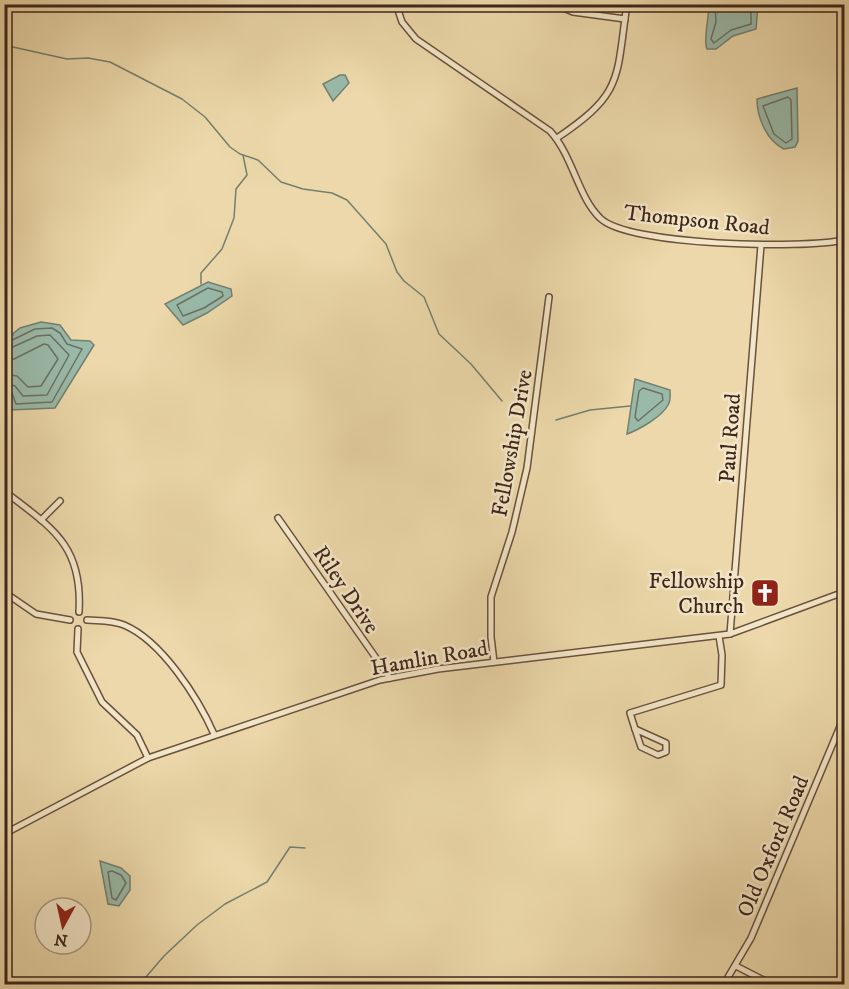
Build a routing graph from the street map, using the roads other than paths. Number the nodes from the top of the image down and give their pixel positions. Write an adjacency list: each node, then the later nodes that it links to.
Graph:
1 (396, 4): 5 (street, Thompson Road)
2 (554, 4): 4 (street)
3 (627, 4): 4 (street)
4 (625, 19): 5 (street)
5 (557, 138): 7 (street, Thompson Road)
6 (844, 240): 7 (street, Thompson Road)
7 (761, 245): 19 (street, Paul Road)
8 (549, 297): 21 (street, Fellowship Drive)
9 (4, 491): 12 (street)
10 (60, 501): 12 (street)
11 (278, 518): 22 (street, Riley Drive)
12 (41, 520): 15 (street)
13 (4, 592): 16 (street)
14 (844, 592): 19 (street, Hamlin Road)
15 (79, 612): 16 (street); 17 (street)
16 (70, 620): 18 (street)
17 (87, 620): 18 (street); 25 (street)
18 (78, 628): 26 (street)
19 (730, 634): 20 (street, Hamlin Road)
20 (719, 636): 21 (street, Hamlin Road); 24 (street)
21 (494, 662): 22 (street, Hamlin Road)
22 (390, 678): 25 (street, Hamlin Road)
23 (844, 717): 28 (street, Old Oxford Road)
24 (635, 729): 24 (street)
25 (214, 734): 26 (street, Hamlin Road)
26 (148, 758): 27 (street, Hamlin Road)
27 (4, 834)
28 (736, 966): 29 (street, Old Oxford Road); 30 (street)
29 (724, 984)
30 (771, 984)

